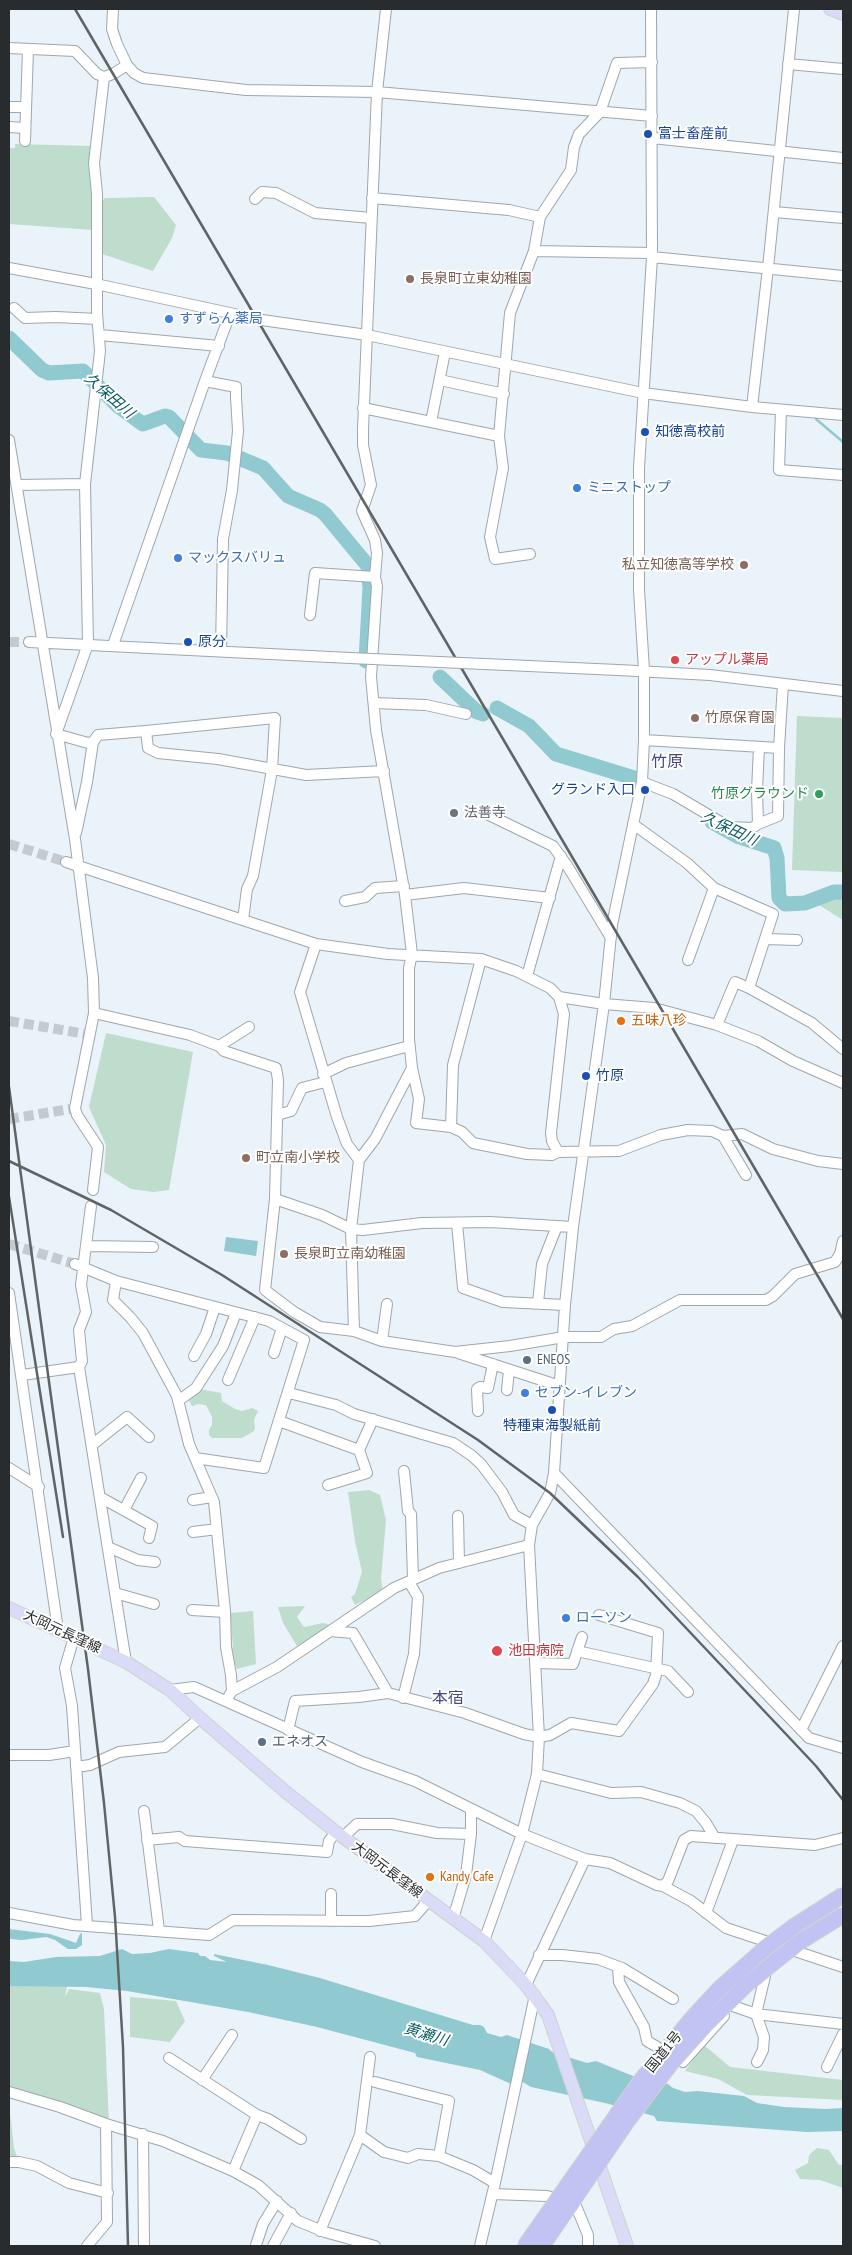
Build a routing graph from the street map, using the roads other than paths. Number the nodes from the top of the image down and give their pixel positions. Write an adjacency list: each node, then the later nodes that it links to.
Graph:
1 (113, 9): 11 (street)
2 (386, 9): 14 (street)
3 (651, 9): 9 (street)
4 (794, 9): 10 (street)
5 (830, 9): 6 (main road)
6 (843, 14)
7 (9, 48): 8 (street)
8 (28, 49): 13 (street); 16 (street)
9 (652, 62): 17 (street); 18 (street)
10 (788, 64): 12 (street); 23 (street)
11 (127, 65): 13 (street); 14 (street)
12 (843, 69)
13 (104, 77): 36 (street)
14 (377, 92): 17 (street); 25 (street)
15 (9, 107): 16 (street)
16 (26, 107): 20 (street)
17 (600, 112): 18 (street); 28 (street)
18 (652, 116): 21 (street)
19 (9, 127): 20 (street)
20 (25, 128): 22 (street)
21 (652, 138): 23 (street); 32 (street)
22 (25, 141)
23 (780, 152): 24 (street); 27 (street)
24 (843, 158)
25 (372, 198): 28 (street); 29 (street)
26 (255, 199): 29 (street)
27 (774, 212): 30 (street); 34 (street)
28 (540, 217): 31 (street)
29 (372, 218): 41 (street)
30 (843, 218)
31 (534, 251): 32 (street); 44 (street)
32 (652, 255): 34 (street); 47 (street)
33 (9, 268): 36 (street)
34 (768, 268): 35 (street); 49 (street)
35 (843, 276)
36 (96, 284): 38 (street); 39 (street)
37 (14, 308): 39 (street)
38 (230, 314): 41 (street); 42 (street)
39 (97, 320): 40 (street)
40 (100, 335): 42 (street); 57 (street)
41 (367, 335): 43 (street); 50 (street)
42 (219, 346): 46 (street)
43 (445, 352): 44 (street); 45 (street)
44 (507, 365): 47 (street); 48 (street)
45 (440, 380): 48 (street); 53 (street)
46 (205, 381): 65 (street); 66 (street)
47 (643, 392): 49 (street); 67 (street)
48 (504, 394): 54 (street)
49 (752, 407): 51 (street)
50 (364, 408): 53 (street); 60 (street)
51 (781, 410): 52 (street); 56 (street)
52 (843, 415)
53 (432, 422): 54 (street)
54 (499, 436): 59 (street)
55 (9, 440): 58 (street)
56 (843, 475)
57 (85, 484): 58 (street); 64 (street)
58 (17, 485): 63 (street)
59 (530, 554)
60 (375, 577): 61 (street); 70 (street)
61 (310, 615)
62 (29, 642): 63 (street)
63 (42, 643): 64 (street); 73 (street)
64 (88, 644): 65 (street); 73 (street)
65 (113, 645): 66 (street)
66 (222, 651): 67 (street, bridge)
67 (644, 670): 68 (street); 74 (street)
68 (783, 684): 69 (street); 77 (street)
69 (843, 691)
70 (374, 703): 71 (street); 79 (street)
71 (466, 714)
72 (146, 730): 75 (street); 78 (street); 78 (street)
73 (56, 734): 75 (street); 84 (street)
74 (644, 740): 76 (street); 80 (street)
75 (93, 742): 84 (street)
76 (759, 747): 77 (street); 83 (street)
77 (779, 748): 83 (street)
78 (272, 770): 79 (street); 92 (street)
79 (384, 771): 89 (street)
80 (642, 782): 82 (street); 83 (street)
81 (487, 814): 85 (street)
82 (633, 824): 88 (street); 93 (street)
83 (758, 824)
84 (75, 839): 87 (street)
85 (561, 856): 90 (street); 93 (street)
86 (66, 862): 87 (street)
87 (78, 867): 92 (street); 104 (street)
88 (714, 888): 94 (street); 99 (street)
89 (405, 890): 90 (street); 91 (street); 97 (street)
90 (550, 898): 100 (street)
91 (345, 901)
92 (243, 920): 96 (street)
93 (611, 938): 103 (street)
94 (766, 940): 95 (street); 101 (street)
95 (797, 940)
96 (316, 944): 97 (street); 111 (street)
97 (412, 954): 98 (street); 108 (street)
98 (481, 959): 100 (street); 114 (street)
99 (688, 960)
100 (527, 976): 102 (street)
101 (749, 988): 105 (street); 109 (street)
102 (559, 997): 103 (street); 117 (street)
103 (604, 1004): 105 (street); 116 (street)
104 (94, 1013): 107 (street); 121 (street)
105 (717, 1025): 112 (street)
106 (249, 1027): 107 (street)
107 (218, 1046): 113 (street)
108 (409, 1046): 110 (street); 111 (street)
109 (843, 1049)
110 (412, 1068): 114 (street); 118 (street)
111 (324, 1078): 113 (street); 118 (street)
112 (843, 1083)
113 (277, 1115): 122 (street)
114 (451, 1127): 117 (street)
115 (723, 1136): 116 (street); 119 (street); 120 (street)
116 (583, 1151): 117 (street); 126 (street)
117 (558, 1152)
118 (359, 1160): 127 (street)
119 (843, 1164)
120 (746, 1175)
121 (93, 1190)
122 (275, 1199): 127 (street); 140 (street)
123 (91, 1206): 129 (street)
124 (457, 1223): 125 (street); 127 (street); 134 (street)
125 (557, 1226): 126 (street); 134 (street)
126 (573, 1227): 136 (street)
127 (351, 1229): 142 (street)
128 (843, 1241): 143 (street)
129 (87, 1246): 130 (street); 131 (street)
130 (153, 1247)
131 (79, 1266): 132 (street); 150 (street)
132 (116, 1281): 137 (street); 157 (street)
133 (9, 1293): 152 (street)
134 (538, 1303): 136 (street)
135 (387, 1304): 145 (street)
136 (565, 1305): 143 (street)
137 (215, 1307): 138 (street); 148 (street)
138 (236, 1312): 139 (street); 157 (street)
139 (255, 1317): 141 (street); 153 (street)
140 (320, 1327): 142 (street); 144 (street)
141 (282, 1328): 144 (street); 146 (street)
142 (354, 1331): 145 (street)
143 (564, 1337): 147 (street); 154 (street)
144 (304, 1340): 156 (street)
145 (382, 1341): 147 (street)
146 (274, 1352)
147 (455, 1352): 149 (street)
148 (194, 1356)
149 (493, 1364): 151 (street); 158 (street)
150 (79, 1367): 152 (street); 162 (street)
151 (509, 1370): 154 (street); 155 (street)
152 (22, 1374): 170 (street)
153 (228, 1380)
154 (560, 1386): 167 (street)
155 (507, 1390)
156 (289, 1393): 159 (street); 160 (street)
157 (178, 1401): 164 (street)
158 (478, 1411)
159 (373, 1419): 163 (street); 176 (street)
160 (280, 1421): 163 (street); 164 (street)
161 (149, 1437): 162 (street)
162 (92, 1445): 171 (street)
163 (359, 1450): 169 (street)
164 (196, 1458): 172 (street)
165 (9, 1468): 170 (street)
166 (404, 1471): 184 (street)
167 (554, 1473): 176 (street); 208 (street)
168 (141, 1478): 174 (street)
169 (328, 1485)
170 (39, 1487): 191 (street)
171 (100, 1497): 174 (street); 181 (street)
172 (212, 1497): 173 (street); 177 (street)
173 (193, 1500)
174 (124, 1510): 179 (street)
175 (458, 1516): 183 (street)
176 (532, 1525): 180 (street)
177 (217, 1529): 178 (street); 189 (street)
178 (193, 1532)
179 (149, 1538)
180 (529, 1544): 183 (street); 198 (street)
181 (108, 1547): 182 (street); 185 (street)
182 (155, 1562)
183 (459, 1563): 184 (street)
184 (411, 1580): 192 (street); 204 (street)
185 (115, 1593): 186 (street); 197 (street)
186 (154, 1604)
187 (9, 1608): 191 (main road, 大岡元長窪線)
188 (192, 1610): 189 (street)
189 (225, 1612): 201 (street)
190 (599, 1615): 199 (street)
191 (58, 1630): 194 (main road, 大岡元長窪線)
192 (330, 1631): 201 (street); 203 (street)
193 (582, 1636): 196 (street)
194 (74, 1637): 197 (main road, 大岡元長窪線); 211 (street)
195 (843, 1646): 208 (street)
196 (577, 1651): 198 (street); 199 (street)
197 (126, 1662): 200 (main road, 大岡元長窪線)
198 (536, 1663): 209 (street)
199 (657, 1668): 202 (street); 209 (street)
200 (170, 1690): 205 (street); 206 (main road, 大岡元長窪線)
201 (232, 1691): 205 (street)
202 (688, 1692)
203 (388, 1693): 204 (street); 207 (street)
204 (403, 1698): 209 (street)
205 (225, 1701): 207 (street)
206 (200, 1718): 213 (street); 217 (main road, 大岡元長窪線)
207 (288, 1730): 215 (street)
208 (801, 1730): 210 (street)
209 (539, 1737): 214 (street)
210 (843, 1748)
211 (74, 1751): 212 (street); 213 (street)
212 (9, 1755)
213 (76, 1767): 235 (street)
214 (537, 1774): 219 (street); 220 (street)
215 (471, 1809): 218 (street); 219 (street)
216 (144, 1811): 222 (street)
217 (340, 1834): 218 (street); 222 (street); 228 (main road, 大岡元長窪線)
218 (471, 1834): 232 (street)
219 (522, 1834): 224 (street); 237 (street)
220 (715, 1838): 223 (street); 225 (street)
221 (843, 1838): 223 (street)
222 (147, 1840): 236 (street)
223 (733, 1840): 230 (street)
224 (585, 1859): 225 (street); 239 (street)
225 (664, 1886): 230 (street)
226 (331, 1894): 233 (street)
227 (843, 1895): 279 (highway, 国道1号, bridge)
228 (428, 1901): 232 (main road, 大岡元長窪線); 233 (street)
229 (9, 1913): 235 (street)
230 (706, 1913): 238 (street)
231 (843, 1915): 280 (highway, 国道1号, bridge)
232 (453, 1918): 237 (main road, 大岡元長窪線)
233 (331, 1921): 236 (street)
234 (843, 1921): 238 (street)
235 (87, 1924): 236 (street)
236 (159, 1930)
237 (484, 1941): 243 (main road, 大岡元長窪線)
238 (797, 1952): 241 (street); 242 (street)
239 (540, 1955): 240 (street); 243 (street)
240 (618, 1967): 245 (street); 246 (street)
241 (843, 1967)
242 (765, 1976): 246 (street); 247 (street)
243 (526, 1985): 244 (main road, 大岡元長窪線)
244 (534, 1995): 266 (street); 282 (main road, 大岡元長窪線)
245 (673, 1999)
246 (733, 2006): 247 (street)
247 (756, 2014): 248 (street); 253 (street)
248 (843, 2024)
249 (843, 2034): 254 (street)
250 (232, 2035): 255 (street)
251 (370, 2057): 261 (street)
252 (169, 2058): 255 (street)
253 (758, 2062)
254 (827, 2067)
255 (202, 2080): 258 (street)
256 (375, 2082): 263 (street)
257 (9, 2092): 259 (street)
258 (257, 2116): 262 (street); 265 (street)
259 (106, 2124): 260 (street); 267 (street)
260 (143, 2134): 265 (street); 274 (street)
261 (360, 2134): 263 (street); 271 (street)
262 (301, 2139)
263 (438, 2156): 266 (street)
264 (9, 2162): 267 (street)
265 (233, 2171): 269 (street)
266 (496, 2183): 268 (street)
267 (108, 2193): 273 (street)
268 (493, 2194): 278 (street); 281 (street)
269 (277, 2201): 270 (street); 275 (street)
270 (291, 2213): 271 (street); 276 (street)
271 (320, 2231): 277 (street)
272 (245, 2241): 275 (street)
273 (87, 2246)
274 (144, 2246)
275 (257, 2246)
276 (273, 2246)
277 (375, 2246)
278 (480, 2246)
279 (525, 2246)
280 (542, 2246)
281 (588, 2246)
282 (627, 2246)

